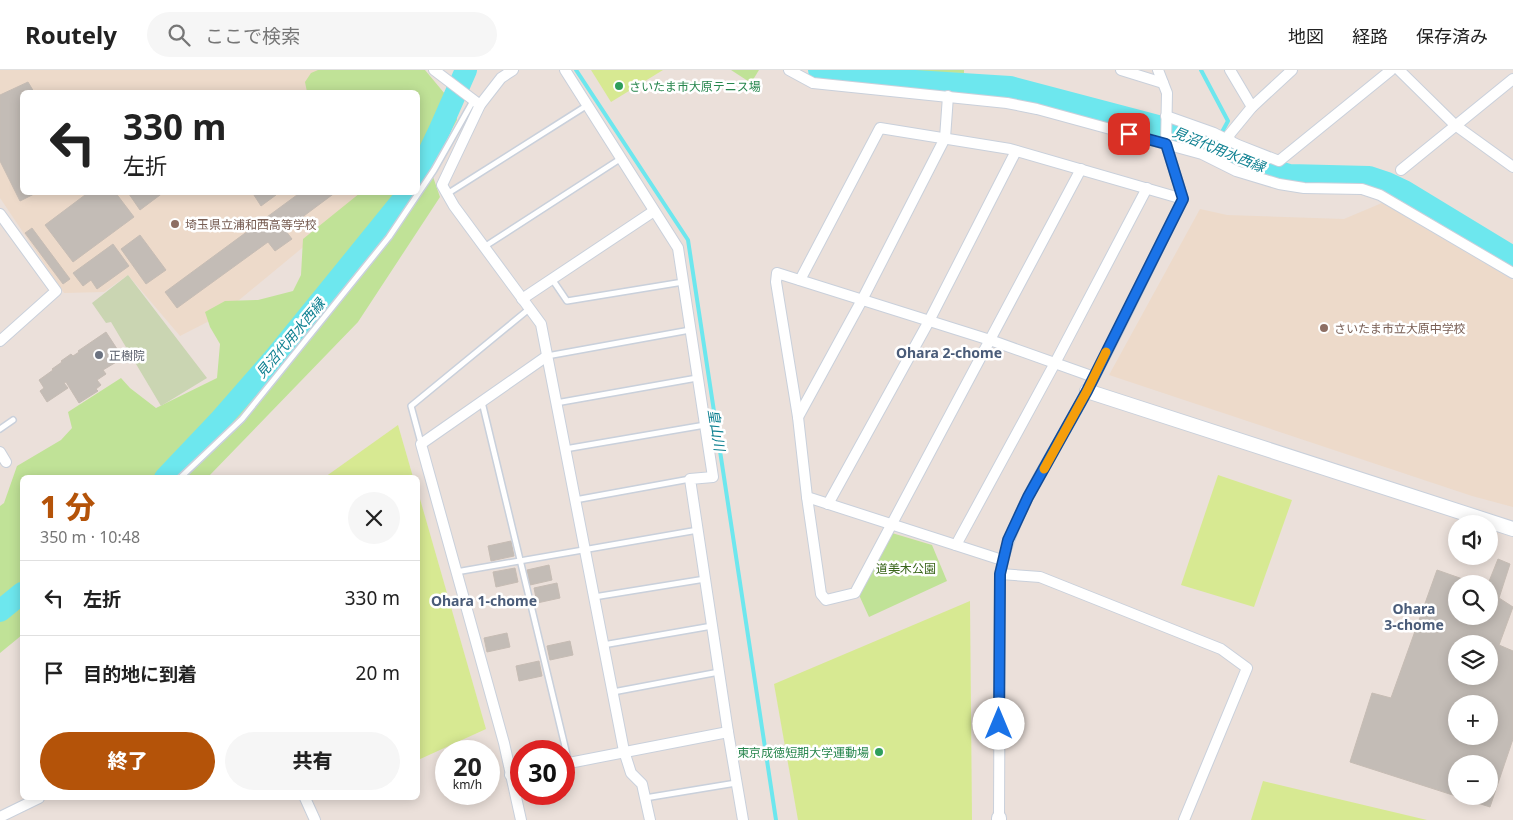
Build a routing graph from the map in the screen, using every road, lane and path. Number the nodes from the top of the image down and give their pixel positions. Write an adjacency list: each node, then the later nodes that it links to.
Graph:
1 (434, 70): 14 (street)
2 (513, 70): 14 (street)
3 (564, 70): 15 (street)
4 (789, 70): 13 (street)
5 (1121, 70): 12 (street)
6 (1158, 70): 12 (street)
7 (1230, 70): 16 (street)
8 (1292, 70): 16 (street)
9 (1390, 70): 20 (street)
10 (1399, 70): 18 (street)
11 (1513, 79): 18 (street)
12 (1163, 83): 17 (street)
13 (948, 96): 19 (street); 21 (street)
14 (474, 102): 28 (lane); 29 (street)
15 (586, 106): 23 (street); 29 (lane)
16 (1252, 107): 20 (street)
17 (1166, 116): 20 (street); 21 (street)
18 (1455, 125): 24 (street); 26 (street)
19 (945, 138): 22 (street); 37 (street); 40 (street)
20 (1230, 141)
21 (1166, 144): 31 (street); 35 (street)
22 (1016, 151): 25 (street); 42 (street)
23 (620, 159): 32 (street); 34 (lane)
24 (1513, 167)
25 (1081, 169): 27 (street); 44 (street)
26 (1401, 170)
27 (1147, 188): 31 (street); 47 (street)
28 (420, 191)
29 (447, 194): 34 (street)
30 (417, 195): 54 (lane)
31 (1183, 199): 48 (street)
32 (654, 211): 36 (street); 38 (street)
33 (0, 214): 45 (street)
34 (484, 247): 39 (street)
35 (1513, 273)
36 (552, 279): 38 (lane); 39 (street)
37 (800, 280): 40 (street); 53 (street)
38 (683, 282): 43 (street)
39 (522, 299): 41 (street)
40 (862, 300): 42 (street); 53 (street)
41 (529, 308): 46 (street); 59 (lane)
42 (929, 321): 44 (street); 67 (street)
43 (690, 330): 46 (lane); 49 (street)
44 (990, 340): 47 (street); 68 (street)
45 (0, 341)
46 (547, 356): 51 (street); 52 (street)
47 (1055, 364): 48 (street); 71 (street)
48 (1094, 377): 50 (street)
49 (698, 378): 52 (lane); 57 (street)
50 (1087, 391): 69 (street); 73 (street)
51 (482, 401): 59 (street); 74 (lane)
52 (556, 403): 60 (street)
53 (798, 417): 65 (street)
54 (242, 419): 56 (lane); 63 (lane)
55 (13, 420): 58 (lane)
56 (246, 425)
57 (705, 425): 60 (lane); 64 (street)
58 (0, 428)
59 (421, 444): 75 (street)
60 (565, 449): 66 (street)
61 (0, 452): 62 (street)
62 (6, 462)
63 (183, 475)
64 (690, 479): 66 (lane); 70 (street)
65 (807, 498): 67 (street); 68 (street)
66 (575, 500): 72 (street)
67 (828, 504): 68 (street)
68 (891, 524): 71 (street)
69 (1513, 528)
70 (698, 530): 72 (lane); 77 (street)
71 (956, 545): 73 (street)
72 (585, 549): 74 (lane); 78 (street)
73 (1002, 560): 76 (street)
74 (521, 561): 75 (lane); 84 (lane)
75 (455, 572): 87 (street)
76 (1000, 574): 94 (street); 99 (street)
77 (705, 579): 78 (lane); 79 (street)
78 (594, 597): 80 (street)
79 (712, 626): 80 (lane); 81 (street)
80 (604, 644): 82 (street)
81 (719, 672): 82 (lane); 83 (street)
82 (613, 692): 85 (street)
83 (728, 732): 85 (street); 88 (street)
84 (561, 740)
85 (624, 751): 86 (street); 89 (street)
86 (575, 761)
87 (510, 775)
88 (737, 783): 89 (lane); 98 (street)
89 (645, 798): 97 (street)
90 (35, 800): 93 (street)
91 (306, 800): 95 (street)
92 (517, 805): 96 (street)
93 (0, 817)
94 (999, 819)
95 (315, 820)
96 (521, 820)
97 (650, 820)
98 (743, 820)
99 (1184, 820)

